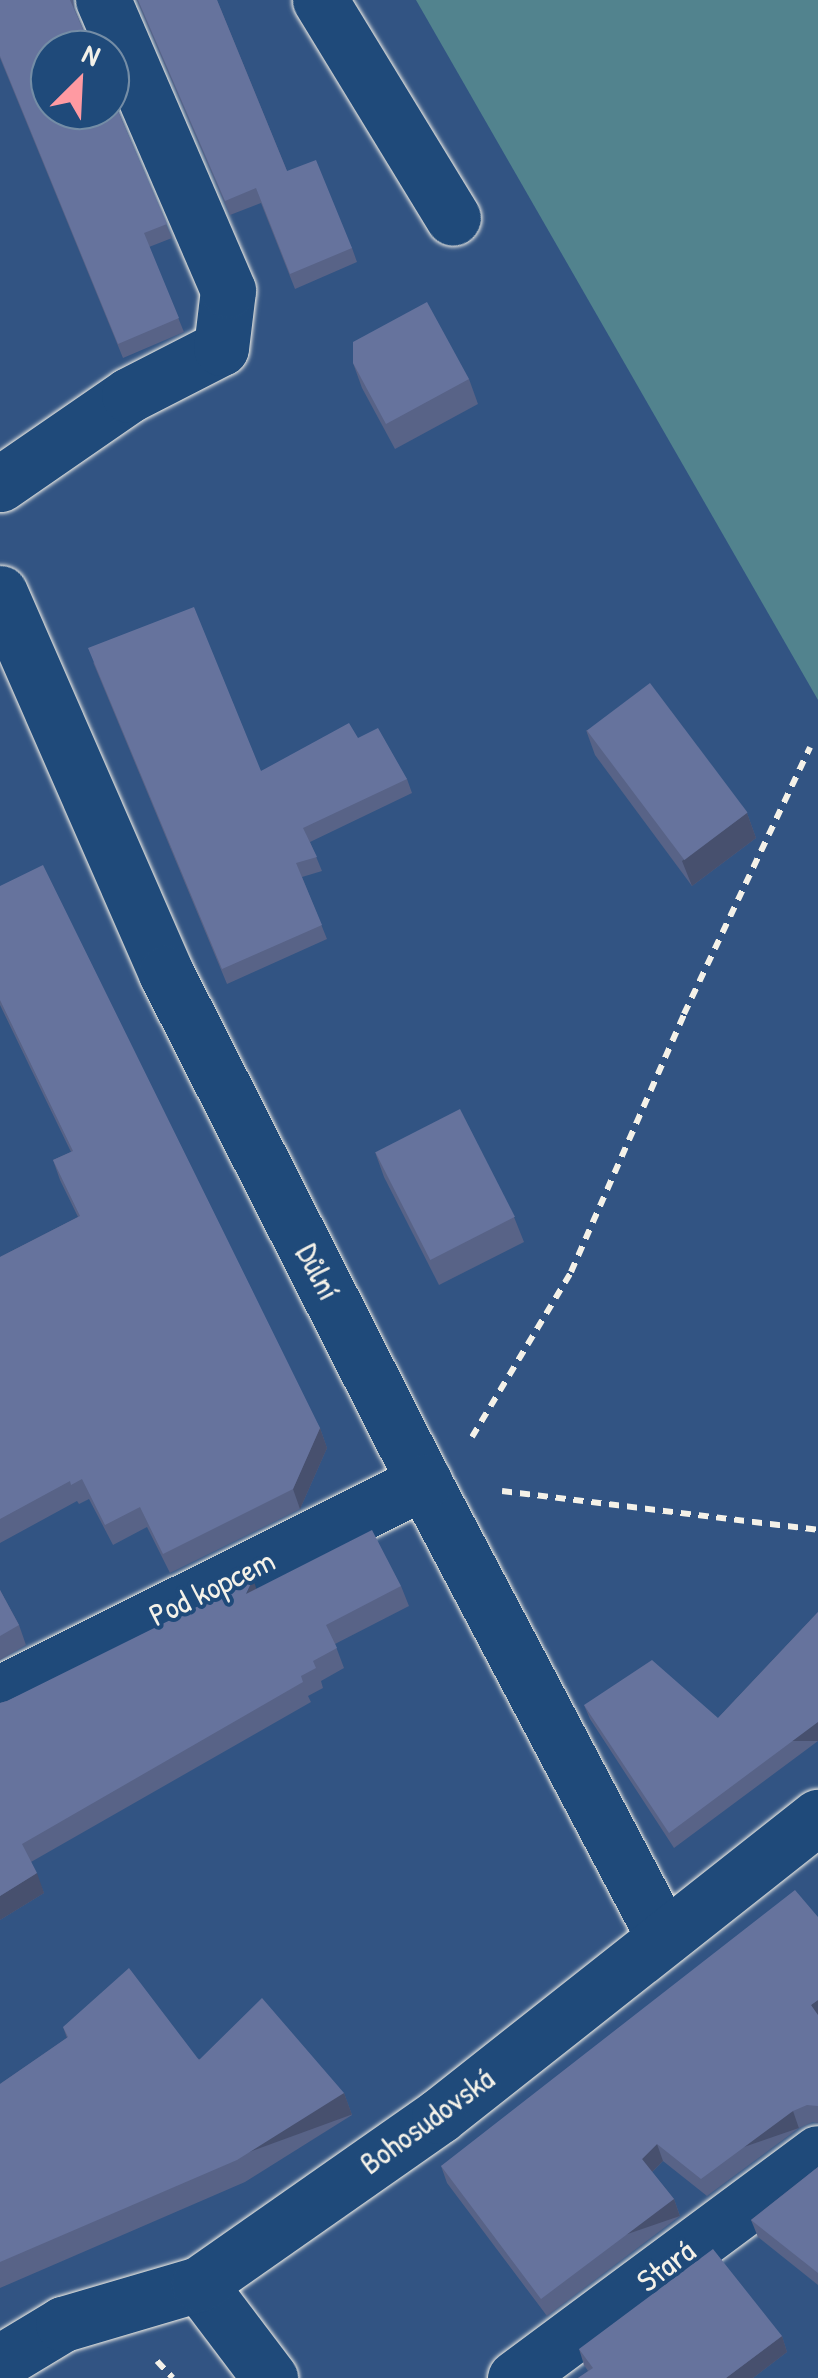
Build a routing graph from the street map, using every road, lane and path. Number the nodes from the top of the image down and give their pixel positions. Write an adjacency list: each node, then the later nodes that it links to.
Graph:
1 (104, 0): 4 (street)
2 (320, 0): 3 (street)
3 (453, 218)
4 (0, 484)
5 (0, 593): 7 (street, Důlní)
6 (810, 747): 7 (path)
7 (424, 1482): 8 (path); 9 (street, Pod kopcem); 11 (street, Důlní)
8 (818, 1530)
9 (0, 1693)
10 (817, 1820): 11 (street, Bohosudovská)
11 (664, 1938): 13 (street, Bohosudovská)
12 (818, 2153): 16 (street, Stará)
13 (199, 2284): 14 (street, Bohosudovská); 15 (street)
14 (0, 2362)
15 (270, 2378)
16 (515, 2378)

